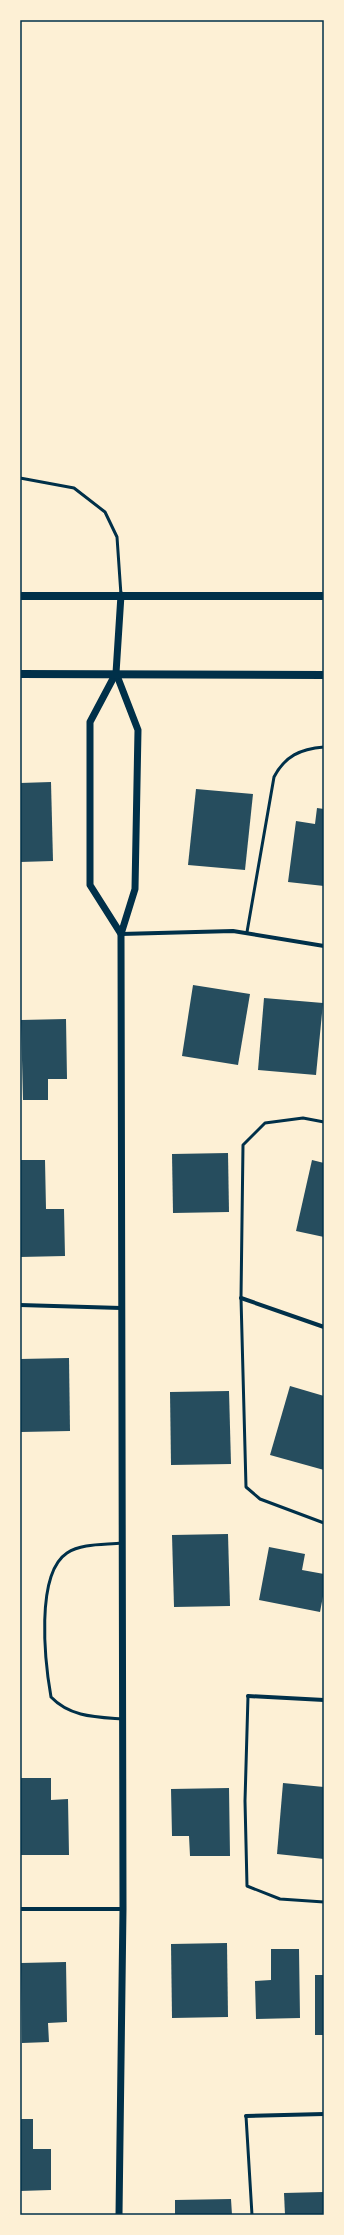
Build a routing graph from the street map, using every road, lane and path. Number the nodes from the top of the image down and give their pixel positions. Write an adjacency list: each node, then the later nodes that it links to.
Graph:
1 (20, 478): 2 (lane)
2 (121, 595): 3 (main road); 4 (main road); 5 (street)
3 (20, 596)
4 (324, 596)
5 (116, 673): 6 (main road); 7 (main road); 10 (street); 10 (street)
6 (20, 674)
7 (324, 674)
8 (324, 747): 9 (lane)
9 (248, 932): 10 (street); 11 (street)
10 (121, 934): 15 (street)
11 (324, 946)
12 (324, 1122): 13 (lane)
13 (241, 1298): 16 (street); 17 (lane)
14 (20, 1305): 15 (street)
15 (121, 1308): 18 (street)
16 (324, 1327)
17 (324, 1523)
18 (122, 1543): 21 (street); 21 (lane)
19 (248, 1696): 20 (street); 22 (lane)
20 (324, 1700)
21 (122, 1719): 24 (street)
22 (324, 1902)
23 (20, 1909): 24 (street)
24 (123, 1909): 27 (street)
25 (324, 2114): 26 (street)
26 (246, 2116): 28 (lane)
27 (119, 2215)
28 (252, 2215)

